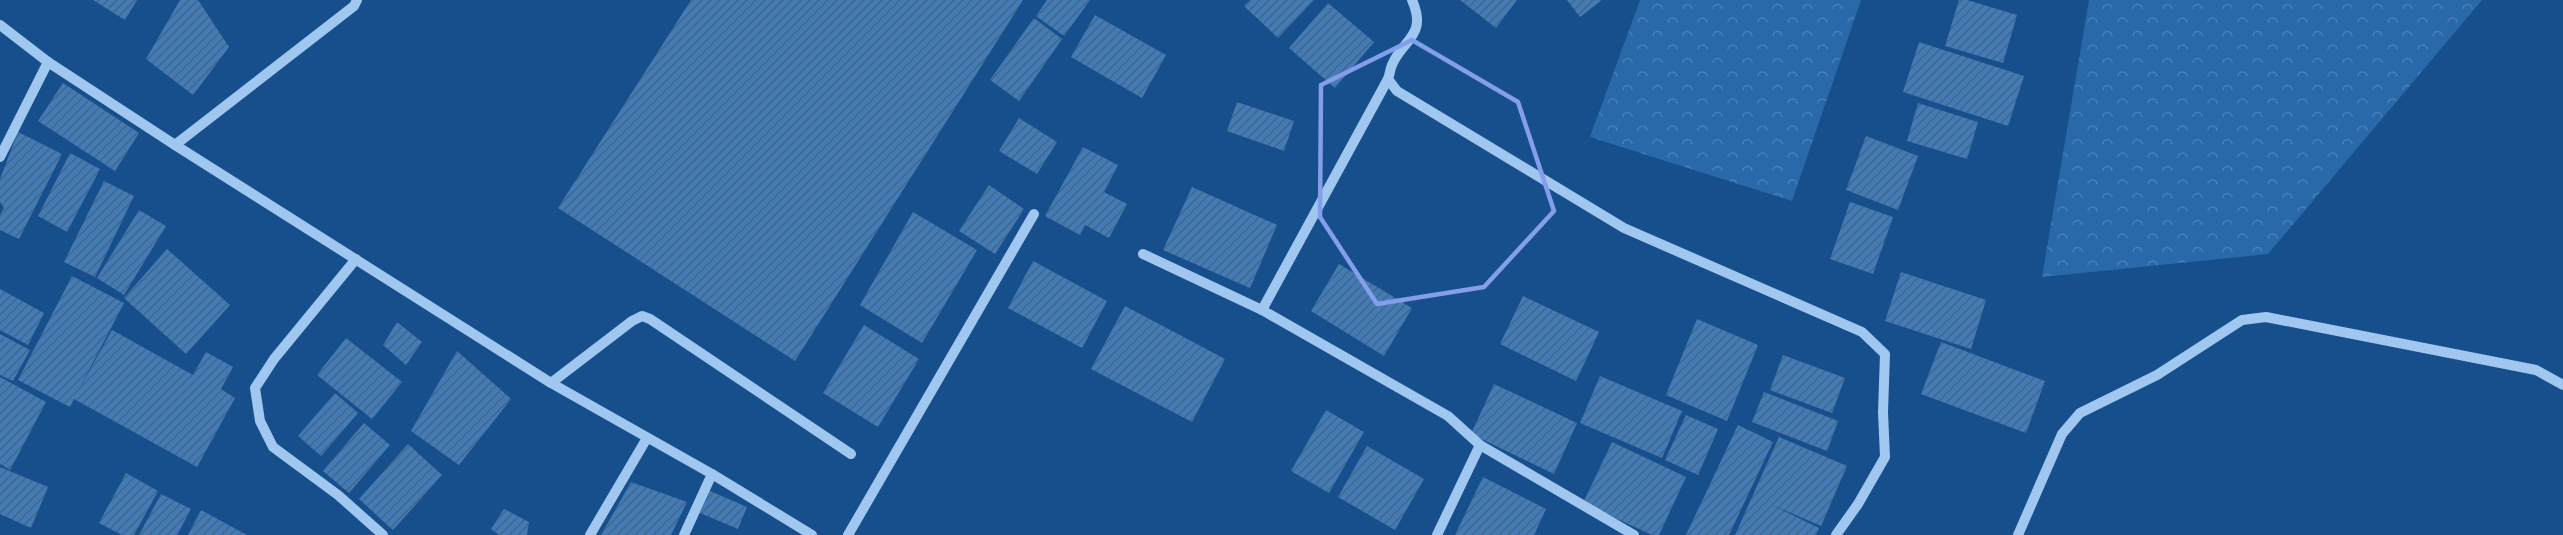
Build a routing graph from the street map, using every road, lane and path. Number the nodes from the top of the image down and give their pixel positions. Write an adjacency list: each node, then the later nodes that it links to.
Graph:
1 (357, 0): 6 (street)
2 (1412, 0): 5 (street)
3 (0, 25): 4 (street)
4 (48, 62): 6 (street); 7 (street)
5 (1388, 79): 11 (street); 25 (street)
6 (175, 146): 10 (street)
7 (0, 157)
8 (1034, 214): 22 (street)
9 (1143, 254): 11 (street)
10 (356, 260): 12 (street); 18 (street)
11 (1262, 310): 15 (street)
12 (551, 383): 14 (street); 16 (street)
13 (2563, 385): 26 (street)
14 (647, 438): 17 (street); 19 (street)
15 (1480, 445): 23 (street); 24 (street)
16 (851, 454)
17 (712, 474): 20 (street); 21 (street)
18 (383, 535)
19 (590, 535)
20 (684, 535)
21 (812, 535)
22 (848, 535)
23 (1437, 535)
24 (1634, 535)
25 (1836, 535)
26 (2018, 535)

